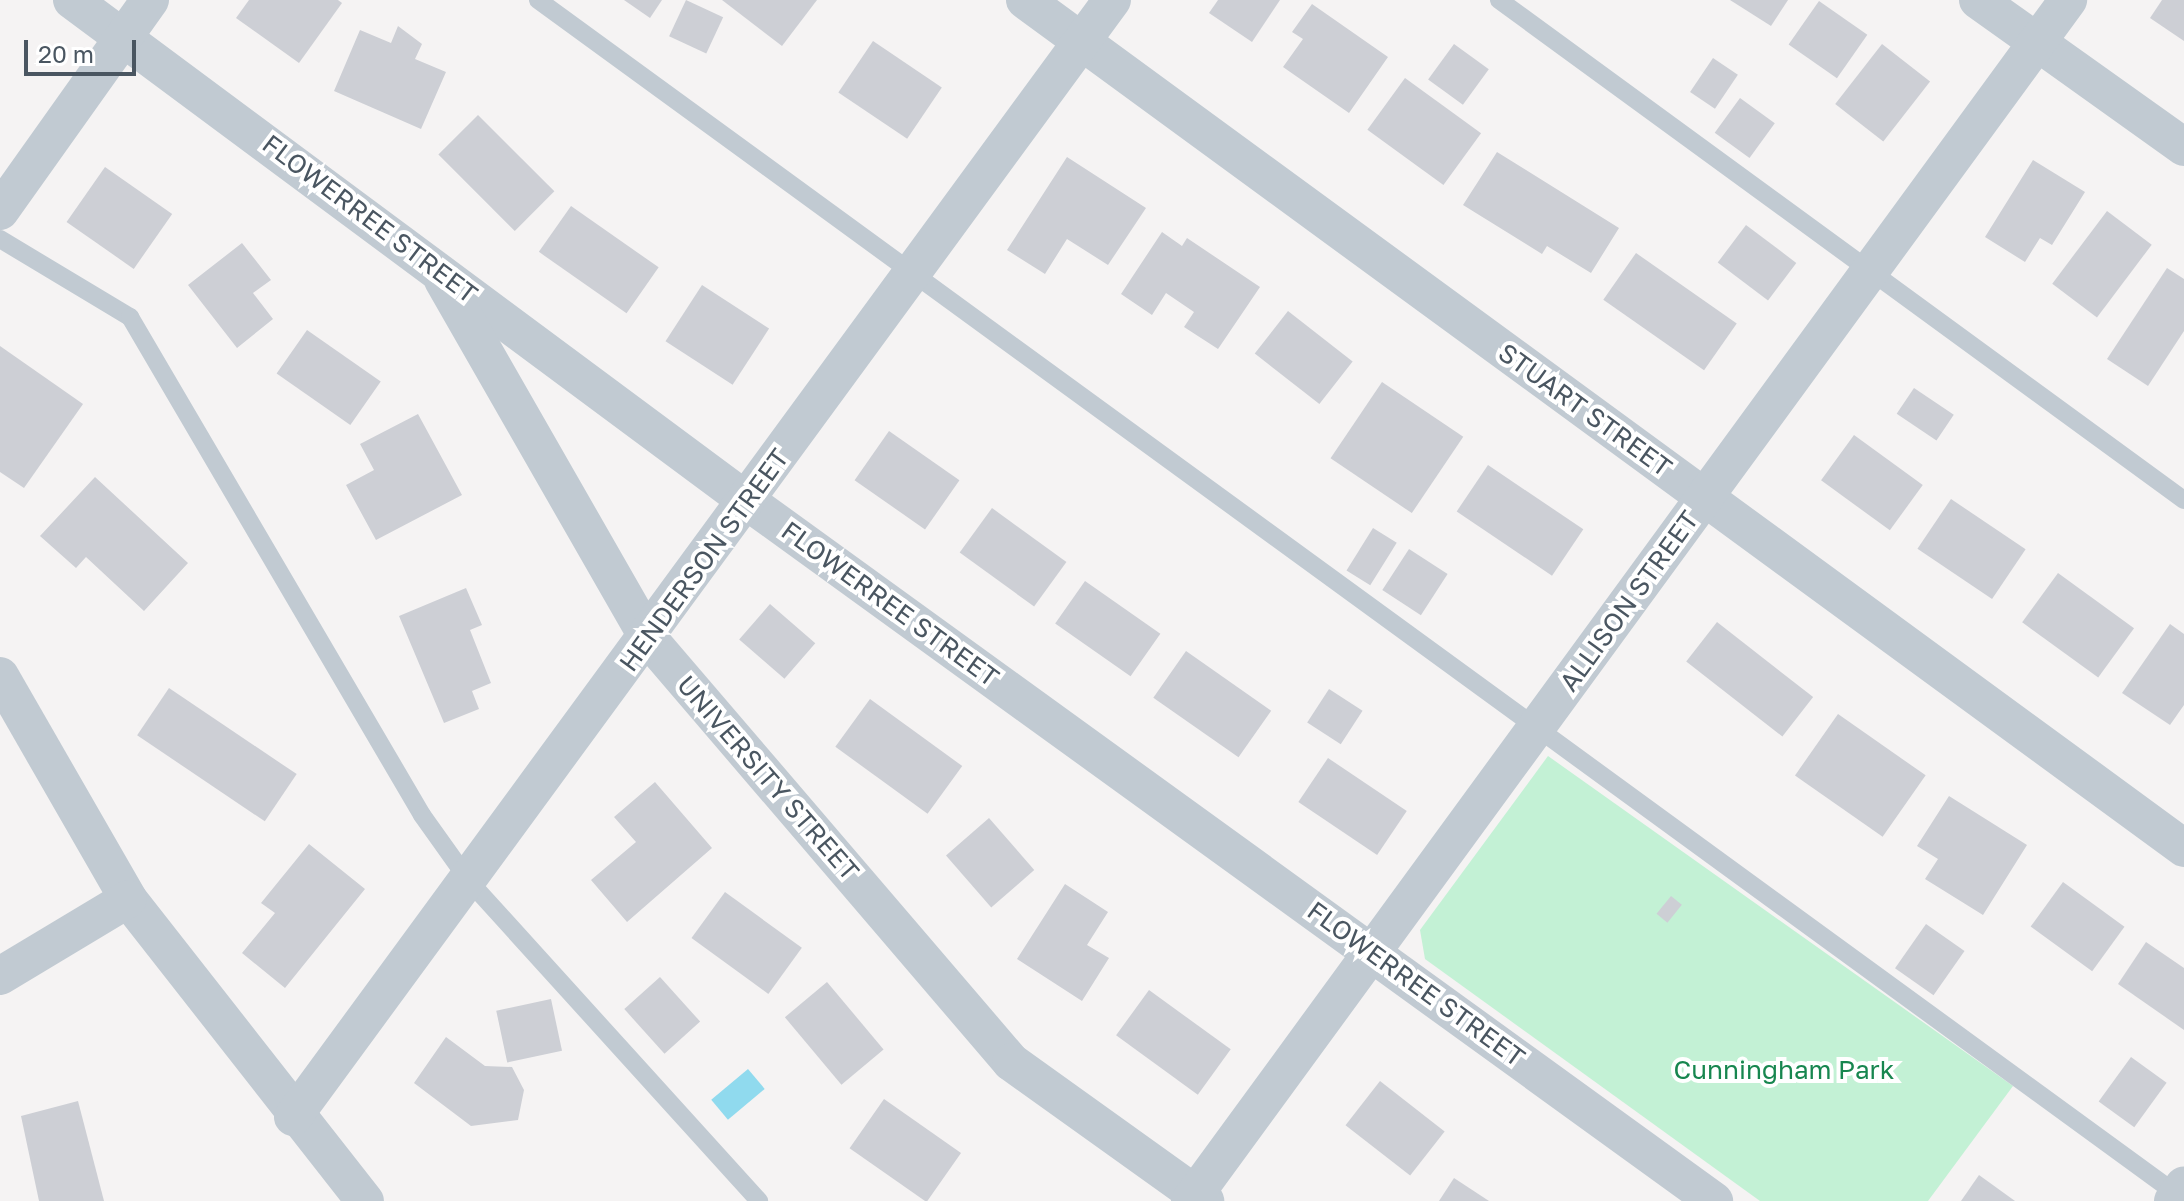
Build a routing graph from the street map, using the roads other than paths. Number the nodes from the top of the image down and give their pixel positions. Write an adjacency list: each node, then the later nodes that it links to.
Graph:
1 (72, 0): 9 (street, FLOWERREE STREET)
2 (150, 0): 9 (street)
3 (538, 0): 17 (lane)
4 (1025, 0): 10 (street, STUART STREET)
5 (1112, 0): 10 (street, HENDERSON STREET)
6 (1499, 0): 16 (lane)
7 (1978, 0): 11 (street)
8 (2068, 0): 11 (street, ALLISON STREET)
9 (123, 37): 13 (street); 15 (street, FLOWERREE STREET)
10 (1081, 41): 17 (street, HENDERSON STREET); 18 (street, STUART STREET)
11 (2037, 43): 12 (street); 16 (street, ALLISON STREET)
12 (2184, 147)
13 (0, 211)
14 (0, 239): 25 (lane)
15 (435, 267): 20 (street, FLOWERREE STREET); 21 (street, UNIVERSITY STREET)
16 (1870, 272): 18 (street, ALLISON STREET); 19 (lane)
17 (913, 273): 20 (street, HENDERSON STREET); 23 (lane)
18 (1705, 497): 23 (street, ALLISON STREET); 24 (street, STUART STREET)
19 (2184, 500)
20 (747, 501): 21 (street, HENDERSON STREET); 27 (street, FLOWERREE STREET)
21 (648, 638): 25 (street, HENDERSON STREET); 31 (street, UNIVERSITY STREET)
22 (0, 676): 26 (street)
23 (1537, 727): 27 (street, ALLISON STREET); 30 (lane)
24 (2184, 848)
25 (469, 881): 29 (street, HENDERSON STREET); 33 (lane)
26 (128, 899): 28 (street); 29 (street)
27 (1373, 952): 31 (street, ALLISON STREET); 34 (street, FLOWERREE STREET)
28 (0, 976)
29 (293, 1117): 32 (street)
30 (2180, 1195)
31 (1197, 1199)
32 (365, 1201)
33 (759, 1201)
34 (1714, 1201)

